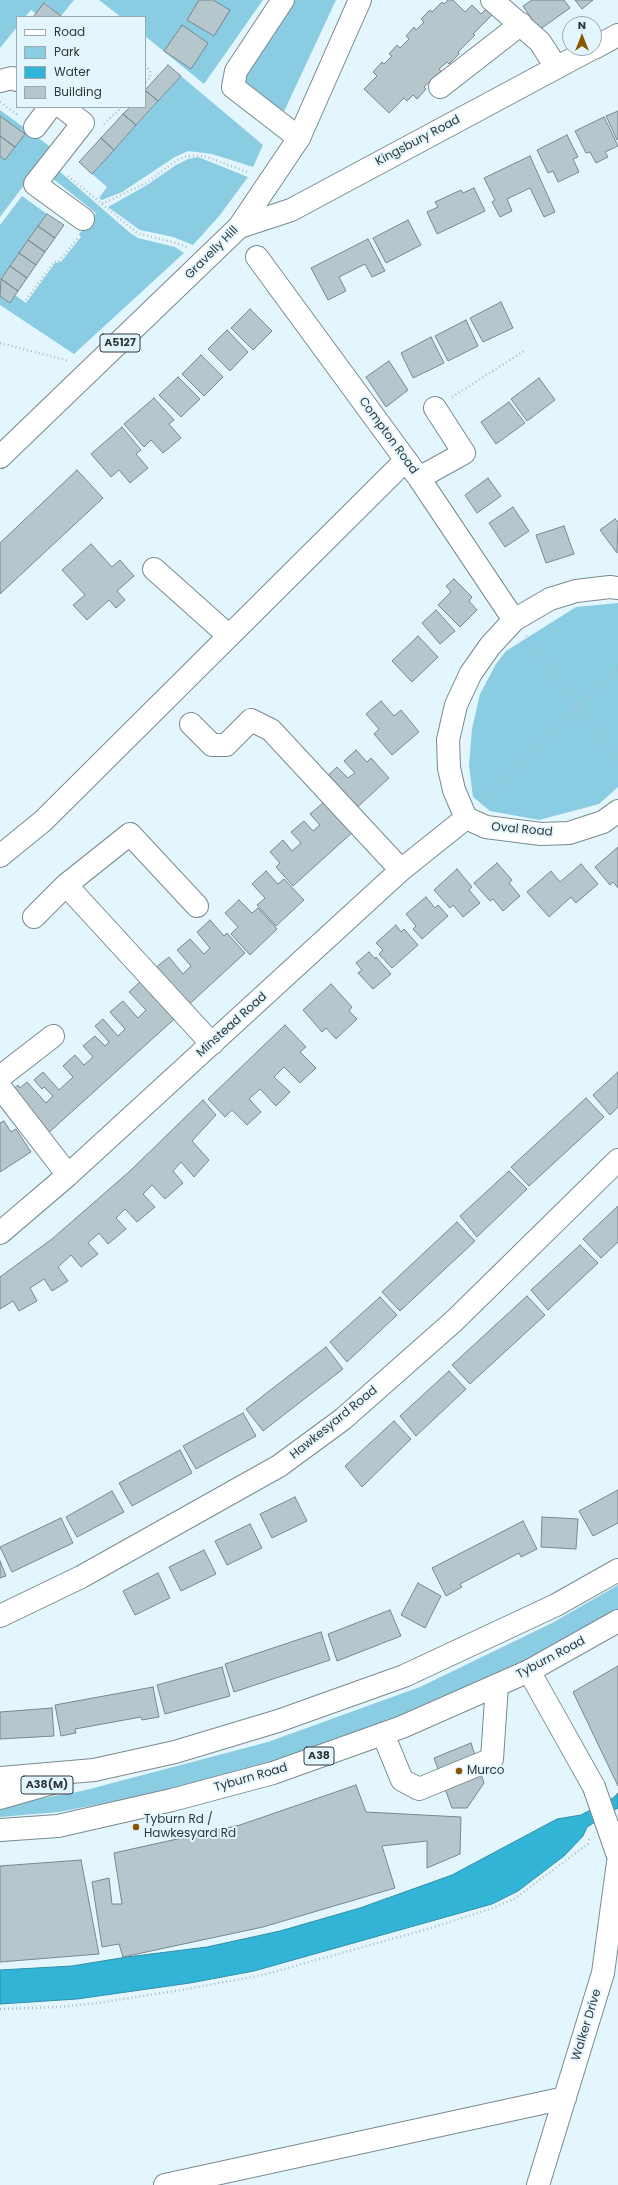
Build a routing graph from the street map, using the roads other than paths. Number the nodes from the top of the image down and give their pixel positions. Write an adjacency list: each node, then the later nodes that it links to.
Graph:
1 (283, 0): 15 (main road)
2 (360, 0): 15 (main road, Gravelly Hill / A5127)
3 (492, 0): 4 (main road)
4 (521, 24): 8 (main road); 11 (main road)
5 (618, 35): 6 (main road, Kingsbury Road)
6 (602, 44)
7 (578, 56): 8 (main road, Kingsbury Road)
8 (556, 67): 17 (main road, Kingsbury Road)
9 (16, 80): 10 (main road)
10 (0, 81)
11 (440, 87)
12 (49, 108): 14 (main road)
13 (63, 108): 16 (main road)
14 (35, 127)
15 (299, 138): 17 (main road, Gravelly Hill / A5127)
16 (83, 219)
17 (239, 227): 20 (main road, Gravelly Hill / A5127)
18 (257, 257): 21 (main road, Compton Road)
19 (435, 408): 22 (main road)
20 (0, 458)
21 (406, 460): 22 (main road, Compton Road); 26 (main road)
22 (419, 478): 25 (main road, Compton Road)
23 (154, 569): 26 (main road)
24 (618, 588): 25 (main road)
25 (514, 620): 29 (main road)
26 (229, 636): 30 (main road)
27 (191, 724): 31 (main road)
28 (618, 811): 29 (main road, Oval Road)
29 (466, 818): 31 (main road, Minstead Road)
30 (0, 856)
31 (401, 870): 36 (main road, Minstead Road)
32 (66, 885): 33 (main road); 34 (main road); 36 (main road)
33 (197, 906)
34 (34, 917)
35 (53, 1036): 37 (main road)
36 (212, 1044): 40 (main road, Minstead Road)
37 (0, 1077)
38 (0, 1087): 40 (main road)
39 (618, 1160): 43 (main road, Hawkesyard Road)
40 (68, 1175): 41 (main road, Minstead Road)
41 (0, 1233)
42 (618, 1570): 48 (main road)
43 (0, 1616)
44 (618, 1621): 45 (main road, Tyburn Road / A38)
45 (529, 1671): 46 (main road, Tyburn Road / A38); 52 (main road, bridge)
46 (498, 1685): 47 (main road, Tyburn Road / A38); 47 (main road)
47 (383, 1734): 51 (main road, Tyburn Road / A38)
48 (94, 1770): 49 (main road); 50 (main road, A38(M))
49 (0, 1778)
50 (0, 1798)
51 (0, 1830)
52 (618, 1856)
53 (618, 1862): 54 (main road, Walker Drive)
54 (565, 2098): 55 (main road); 56 (main road, Walker Drive)
55 (165, 2185)
56 (538, 2185)

